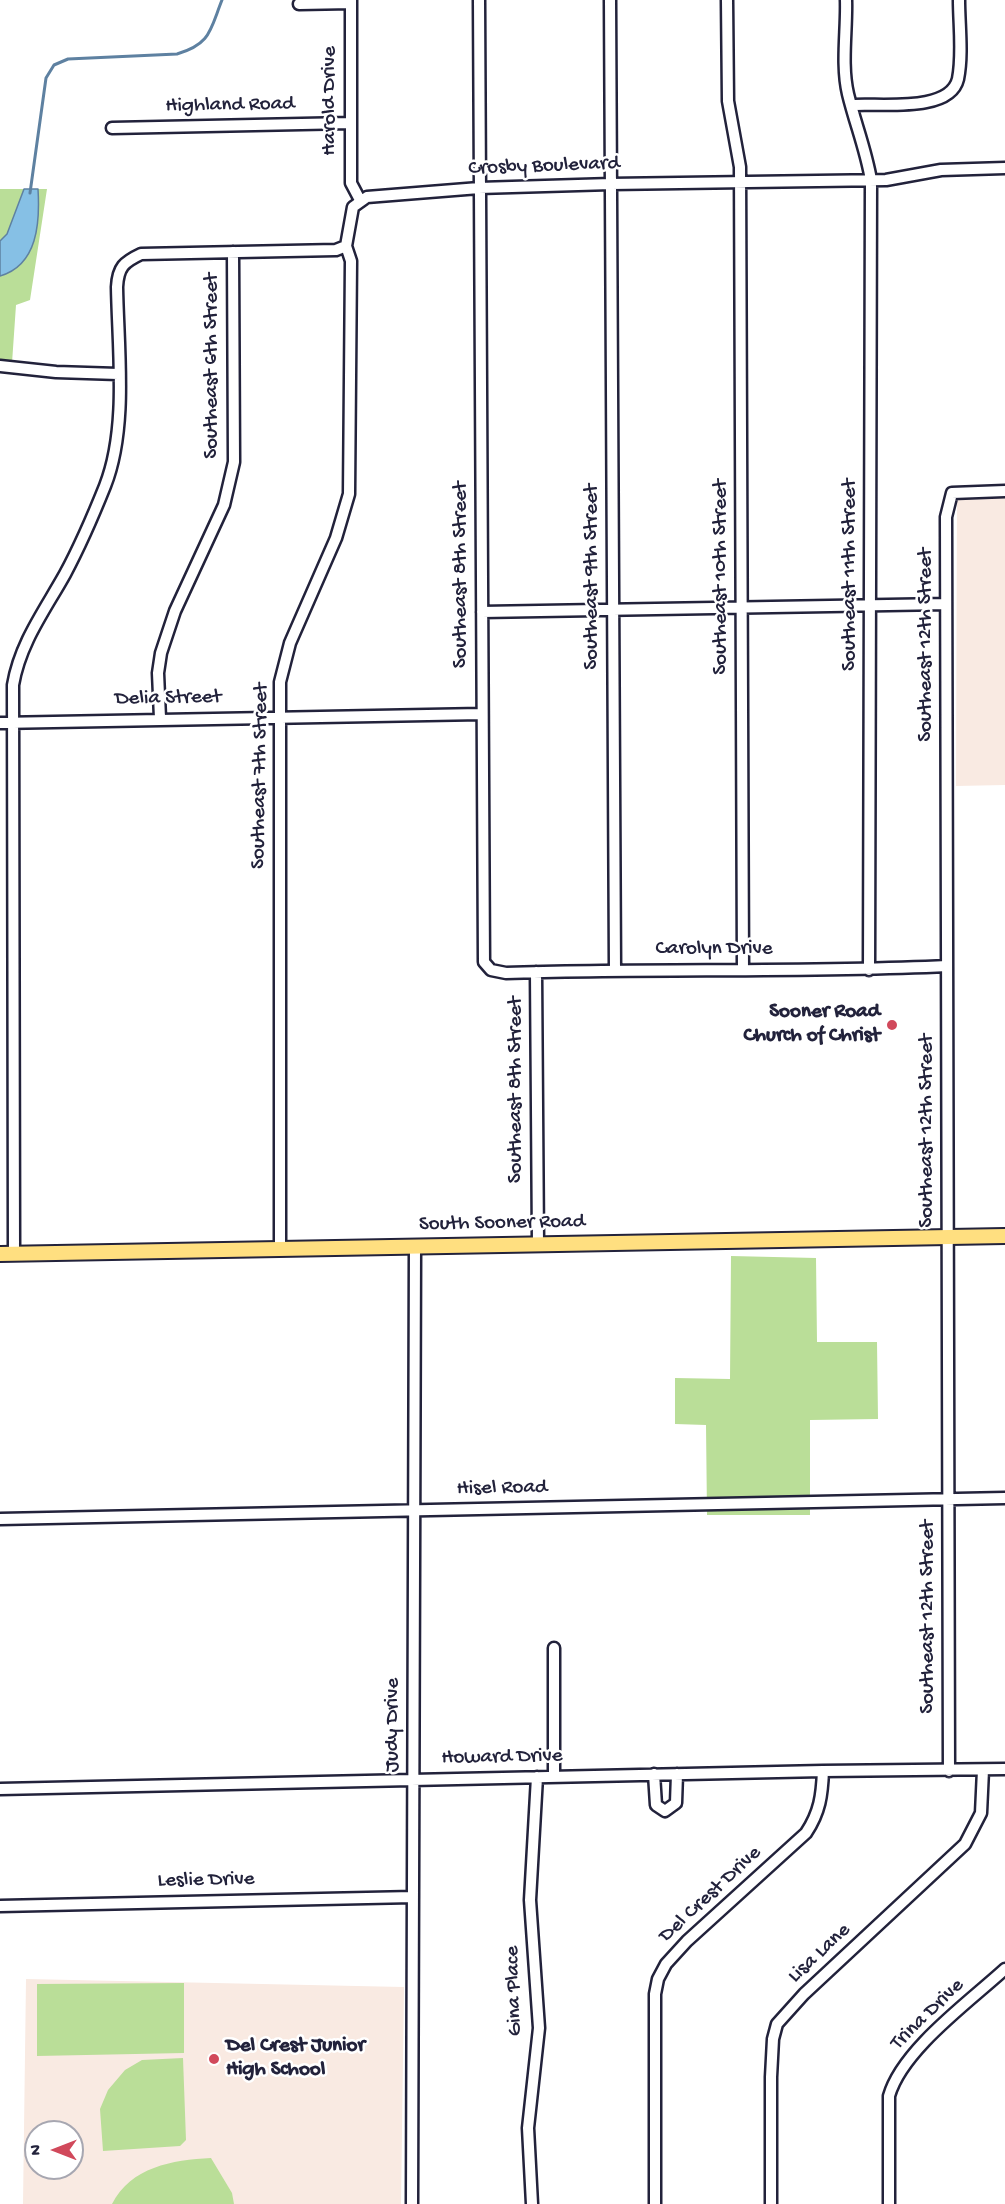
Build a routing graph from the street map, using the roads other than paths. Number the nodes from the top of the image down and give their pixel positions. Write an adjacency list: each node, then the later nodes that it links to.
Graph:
1 (479, 0): 15 (street, Southeast 8th Street)
2 (610, 0): 14 (street, Southeast 9th Street)
3 (727, 0): 13 (street, Southeast 10th Street)
4 (846, 0): 8 (street, Southeast 11th Street)
5 (959, 0): 8 (street)
6 (351, 2): 7 (street); 9 (street, Harold Drive)
7 (299, 4)
8 (853, 105): 12 (street, Southeast 11th Street)
9 (349, 123): 10 (street, Highland Road); 16 (street, Harold Drive)
10 (112, 128)
11 (1005, 168): 12 (street, Crosby Boulevard)
12 (871, 180): 13 (street, Crosby Boulevard); 22 (street, Southeast 11th Street)
13 (740, 183): 14 (street, Crosby Boulevard); 24 (street, Southeast 10th Street)
14 (611, 184): 15 (street, Crosby Boulevard); 25 (street, Southeast 9th Street)
15 (479, 188): 16 (street, Crosby Boulevard); 26 (street, Southeast 8th Street)
16 (360, 200): 17 (street)
17 (346, 246): 18 (street); 29 (street, Southeast 7th Street)
18 (233, 252): 20 (street); 28 (street, Southeast 6th Street)
19 (0, 366): 20 (street)
20 (118, 374): 30 (street)
21 (1005, 491): 23 (street, Southeast 12th Street)
22 (871, 603): 23 (street); 24 (street); 36 (street, Southeast 11th Street)
23 (946, 604): 33 (street, Southeast 12th Street)
24 (741, 607): 25 (street); 35 (street, Southeast 10th Street)
25 (613, 609): 26 (street); 34 (street, Southeast 9th Street)
26 (482, 612): 27 (street, Southeast 8th Street)
27 (481, 714): 29 (street, Delia Street); 32 (street, Southeast 8th Street)
28 (160, 718): 29 (street, Delia Street); 30 (street, Delia Street)
29 (279, 718): 42 (street, Southeast 7th Street)
30 (14, 722): 31 (street, Delia Street); 43 (street)
31 (0, 723)
32 (484, 962): 37 (street, Carolyn Drive)
33 (947, 966): 36 (street, Carolyn Drive); 39 (street, Southeast 12th Street)
34 (615, 969): 35 (street, Carolyn Drive); 37 (street, Carolyn Drive)
35 (743, 970): 36 (street, Carolyn Drive)
36 (869, 970)
37 (536, 972): 40 (street, Southeast 8th Street)
38 (1005, 1236): 39 (main road, South Sooner Road)
39 (949, 1237): 40 (main road, South Sooner Road); 45 (street, Southeast 12th Street)
40 (538, 1244): 41 (main road, South Sooner Road)
41 (415, 1246): 42 (main road, South Sooner Road); 46 (street, Judy Drive)
42 (280, 1249): 43 (main road, South Sooner Road)
43 (7, 1254)
44 (1005, 1498): 45 (street, Hisel Road)
45 (949, 1499): 46 (street, Hisel Road); 52 (street, Southeast 12th Street)
46 (415, 1511): 47 (street, Hisel Road); 57 (street, Judy Drive)
47 (0, 1519)
48 (554, 1648): 55 (street)
49 (1005, 1769): 50 (street, Howard Drive)
50 (983, 1770): 52 (street, Howard Drive); 65 (street, Lisa Lane)
51 (824, 1771): 52 (street, Howard Drive); 54 (street, Howard Drive); 64 (street, Del Crest Drive)
52 (949, 1771)
53 (654, 1774): 54 (street, Howard Drive); 54 (street); 55 (street, Howard Drive)
54 (677, 1774)
55 (554, 1776): 56 (street, Howard Drive)
56 (537, 1777): 57 (street, Howard Drive); 63 (street, Gina Place)
57 (413, 1780): 58 (street, Howard Drive); 59 (street, Judy Drive)
58 (0, 1788)
59 (413, 1897): 60 (street, Leslie Drive); 62 (street, Judy Drive)
60 (0, 1906)
61 (1005, 1969): 66 (street, Trina Drive)
62 (412, 2204)
63 (532, 2204)
64 (655, 2204)
65 (771, 2204)
66 (889, 2204)

